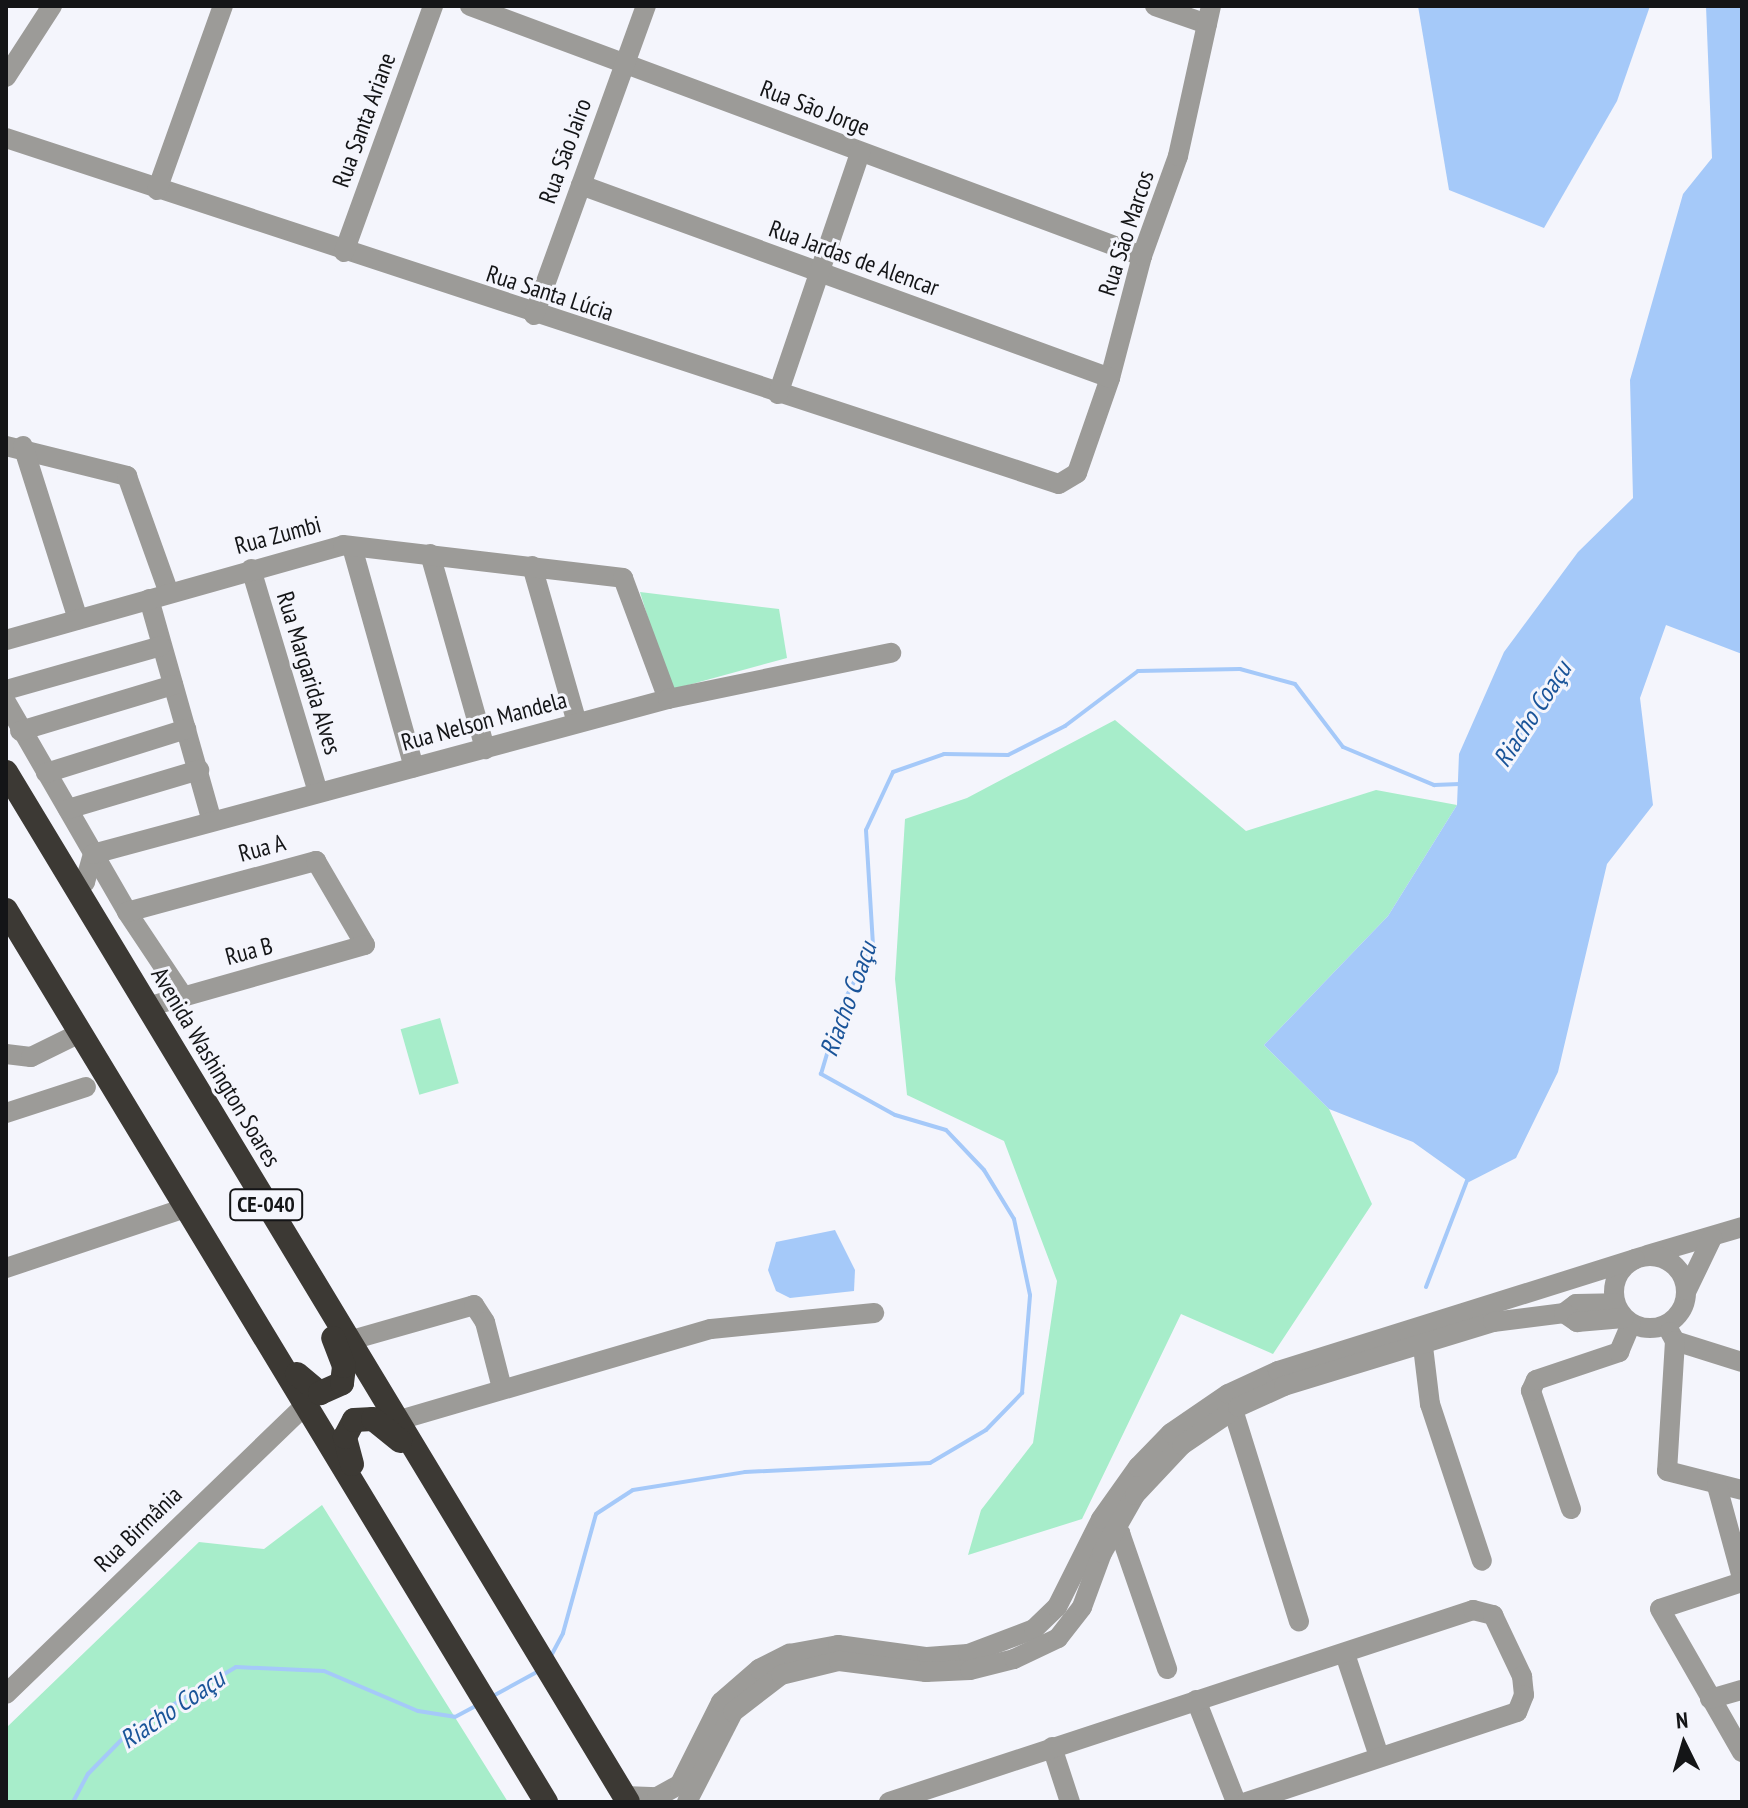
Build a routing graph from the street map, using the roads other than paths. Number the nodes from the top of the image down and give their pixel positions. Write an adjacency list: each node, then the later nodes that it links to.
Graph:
1 (52, 6): 9 (street)
2 (223, 6): 13 (street)
3 (433, 6): 14 (street, Rua Santa Ariane)
4 (470, 6): 8 (street, Rua São Jorge)
5 (646, 6): 8 (street, Rua São Jairo)
6 (1155, 6): 7 (street)
7 (1209, 15): 15 (street, Rua São Marcos)
8 (625, 64): 11 (street, Rua São Jorge); 12 (street, Rua São Jairo)
9 (6, 77)
10 (6, 138): 13 (street, Rua Santa Lúcia)
11 (860, 153): 15 (street, Rua São Jorge); 16 (street)
12 (581, 185): 16 (street, Rua Jardas de Alencar); 17 (street, Rua São Jairo)
13 (157, 190): 14 (street, Rua Santa Lúcia)
14 (344, 252): 17 (street, Rua Santa Lúcia)
15 (1142, 256): 18 (street, Rua São Marcos)
16 (819, 274): 18 (street, Rua Jardas de Alencar); 19 (street)
17 (534, 315): 19 (street, Rua Santa Lúcia)
18 (1110, 378): 21 (street, Rua São Marcos)
19 (778, 394): 21 (street, Rua Santa Lúcia)
20 (15, 446): 26 (street); 28 (street)
21 (1077, 473)
22 (352, 547): 23 (street, Rua Zumbi); 25 (street, Rua Zumbi); 40 (street)
23 (430, 554): 24 (street, Rua Zumbi); 39 (street)
24 (532, 566): 34 (street, Rua Zumbi); 36 (street)
25 (251, 569): 26 (street, Rua Zumbi); 44 (street, Rua Margarida Alves)
26 (169, 593): 27 (street, Rua Zumbi)
27 (149, 599): 28 (street, Rua Zumbi); 30 (street)
28 (78, 619): 29 (street, Rua Zumbi)
29 (6, 640)
30 (161, 646): 32 (street); 33 (street)
31 (891, 653): 34 (street, Rua Nelson Mandela)
32 (173, 685): 37 (street); 38 (street)
33 (6, 690)
34 (668, 699): 36 (street, Rua Nelson Mandela)
35 (6, 702): 38 (street, Avenida Washington Soares)
36 (577, 723): 39 (street, Rua Nelson Mandela)
37 (186, 729): 41 (street); 43 (street)
38 (20, 731): 43 (street, Avenida Washington Soares)
39 (485, 749): 40 (street, Rua Nelson Mandela)
40 (414, 767): 44 (street, Rua Nelson Mandela)
41 (199, 770): 45 (street); 46 (street)
42 (6, 772): 48 (highway, Avenida Washington Soares / CE-040)
43 (46, 773): 45 (street, Avenida Washington Soares)
44 (318, 792): 46 (street, Rua Nelson Mandela)
45 (68, 809): 47 (street, Avenida Washington Soares)
46 (212, 821): 47 (street, Rua Nelson Mandela)
47 (88, 846): 48 (street, Rua Nelson Mandela); 49 (street); 51 (street, Avenida Washington Soares)
48 (54, 852): 49 (highway, Avenida Washington Soares / CE-040)
49 (74, 887): 54 (highway, Avenida Washington Soares / CE-040)
50 (6, 910): 55 (highway, CE-040)
51 (127, 912): 52 (street, Rua A); 53 (street, Avenida Washington Soares)
52 (365, 945): 53 (street, Rua B)
53 (183, 996): 54 (street, Rua B)
54 (147, 1007): 67 (highway, Avenida Washington Soares / CE-040)
55 (80, 1033): 56 (street); 59 (highway, CE-040)
56 (6, 1054)
57 (86, 1087): 58 (street)
58 (6, 1113)
59 (185, 1208): 63 (street); 74 (highway, CE-040)
60 (1742, 1227): 61 (street)
61 (1712, 1238): 62 (street); 66 (street)
62 (1639, 1258): 64 (street); 66 (street); 70 (street)
63 (6, 1268)
64 (1595, 1270): 65 (street); 70 (street)
65 (1544, 1286): 69 (street); 72 (street)
66 (1687, 1290): 71 (street)
67 (330, 1312): 73 (highway, Avenida Washington Soares / CE-040); 74 (highway)
68 (874, 1313): 76 (street)
69 (1557, 1314): 70 (street); 72 (street)
70 (1616, 1314): 71 (street); 83 (street)
71 (1670, 1333): 75 (street); 81 (street)
72 (1422, 1334): 77 (street); 86 (street)
73 (348, 1341): 76 (street); 79 (highway, Avenida Washington Soares / CE-040)
74 (273, 1349): 78 (highway, CE-040)
75 (1742, 1362)
76 (502, 1388): 79 (street)
77 (1230, 1402): 84 (street); 91 (street)
78 (307, 1403): 82 (highway, CE-040); 97 (street, Rua Birmânia)
79 (396, 1421): 80 (highway, Avenida Washington Soares / CE-040)
80 (418, 1459): 82 (highway); 103 (highway, Avenida Washington Soares / CE-040)
81 (1732, 1488): 85 (street); 87 (street)
82 (359, 1491): 105 (highway, CE-040)
83 (1571, 1509)
84 (1108, 1523): 88 (street); 95 (street)
85 (1742, 1545)
86 (1482, 1561)
87 (1742, 1580): 98 (street)
88 (1077, 1592): 89 (street); 90 (street)
89 (1057, 1607): 90 (street); 92 (street)
90 (1076, 1619): 92 (street)
91 (1299, 1622)
92 (1039, 1638): 93 (street)
93 (1011, 1650): 103 (street); 106 (street)
94 (1345, 1654): 99 (street); 102 (street); 102 (street)
95 (1167, 1669)
96 (1742, 1690): 98 (street)
97 (6, 1694)
98 (1710, 1699): 101 (street)
99 (1196, 1700): 100 (street); 108 (street)
100 (1052, 1747): 104 (street); 107 (street)
101 (1742, 1752)
102 (1379, 1756): 109 (street)
103 (626, 1799)
104 (901, 1800)
105 (546, 1802)
106 (687, 1802)
107 (1070, 1802)
108 (1236, 1802)
109 (1247, 1802)

